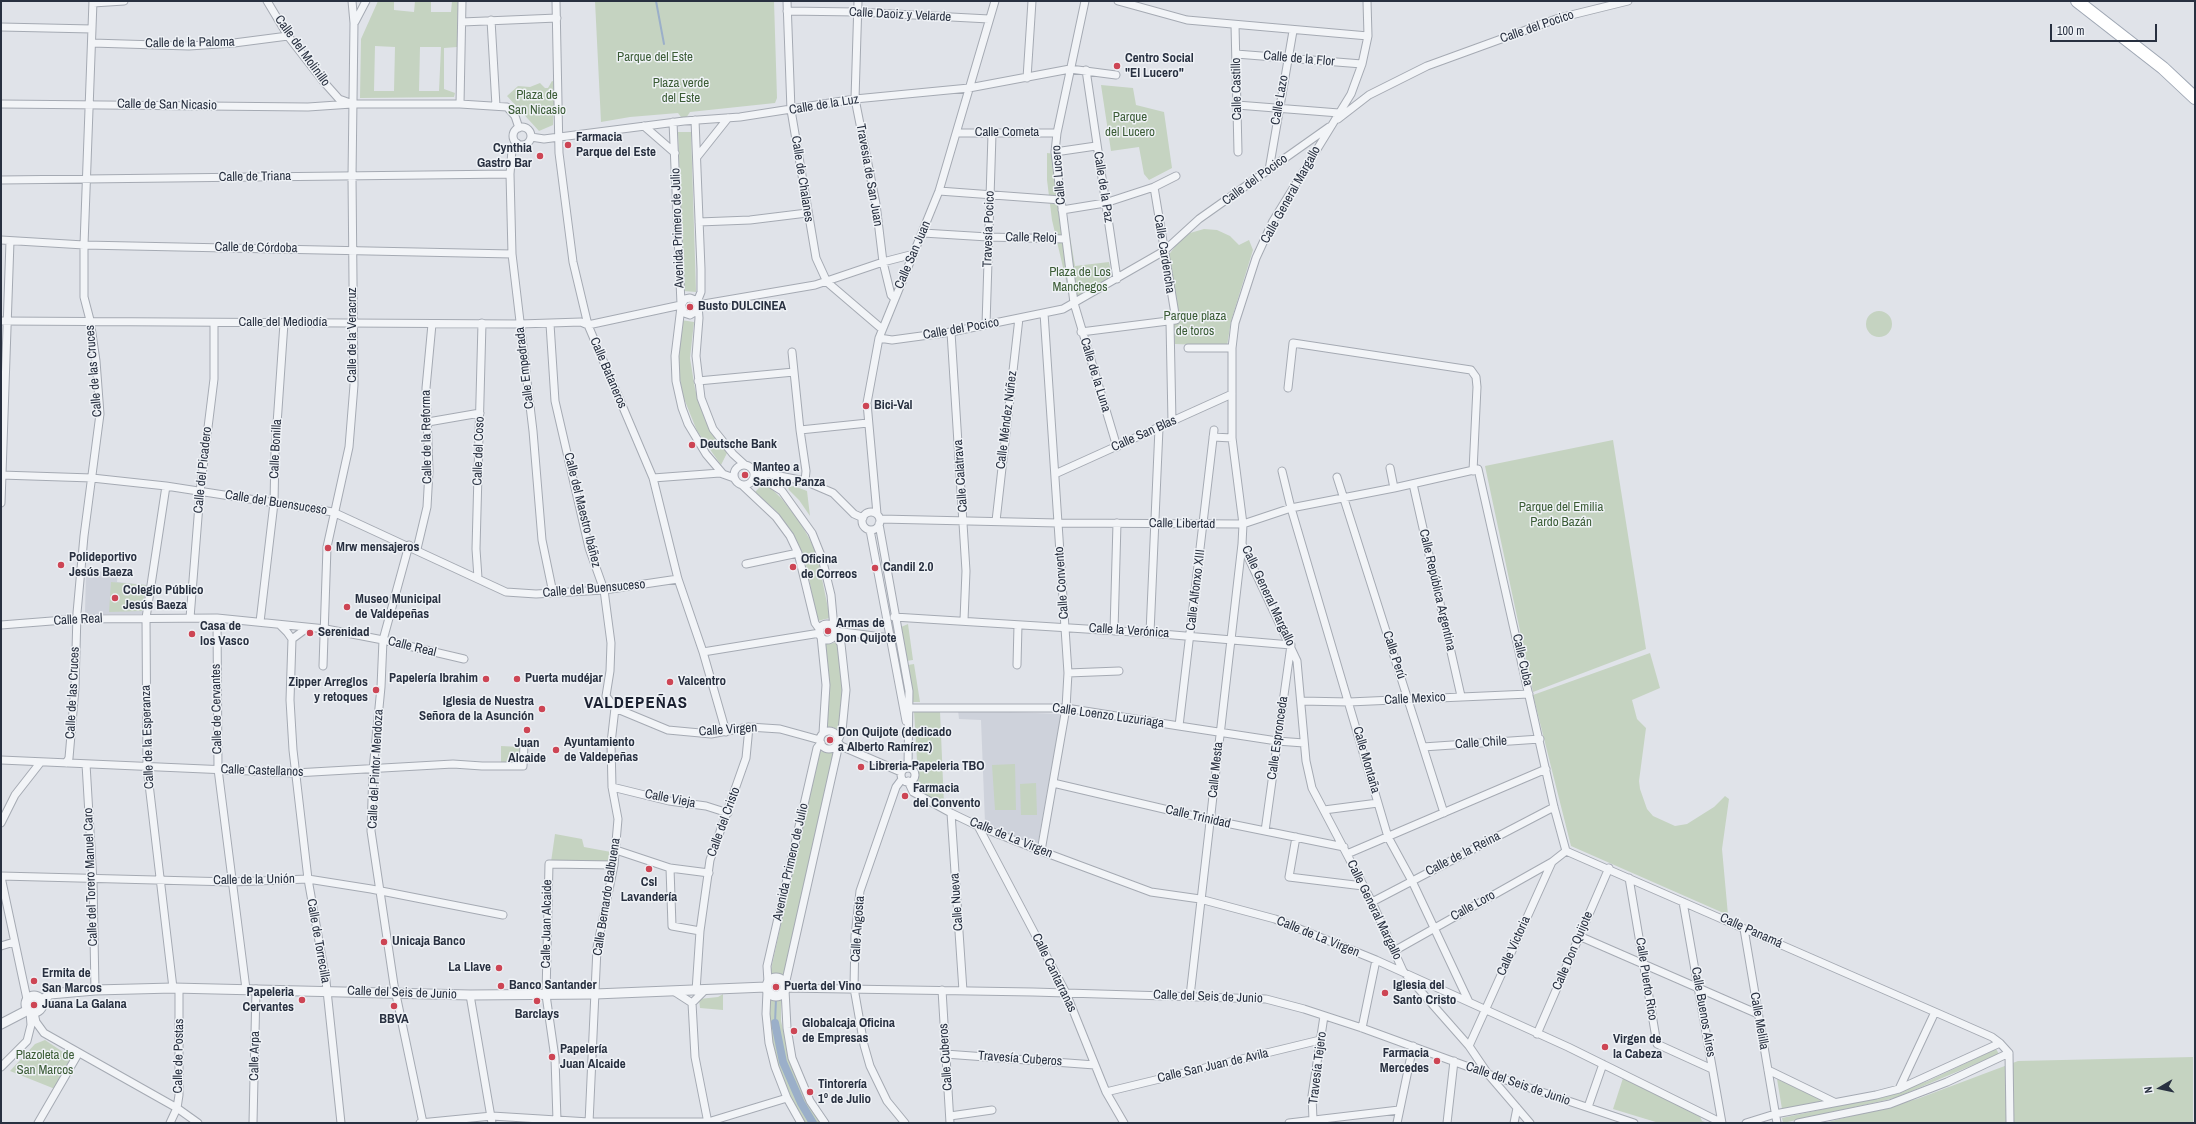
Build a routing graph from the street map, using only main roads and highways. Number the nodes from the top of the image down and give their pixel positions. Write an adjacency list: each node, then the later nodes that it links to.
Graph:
1 (2077, 1): 2 (main road)
2 (2195, 98)

